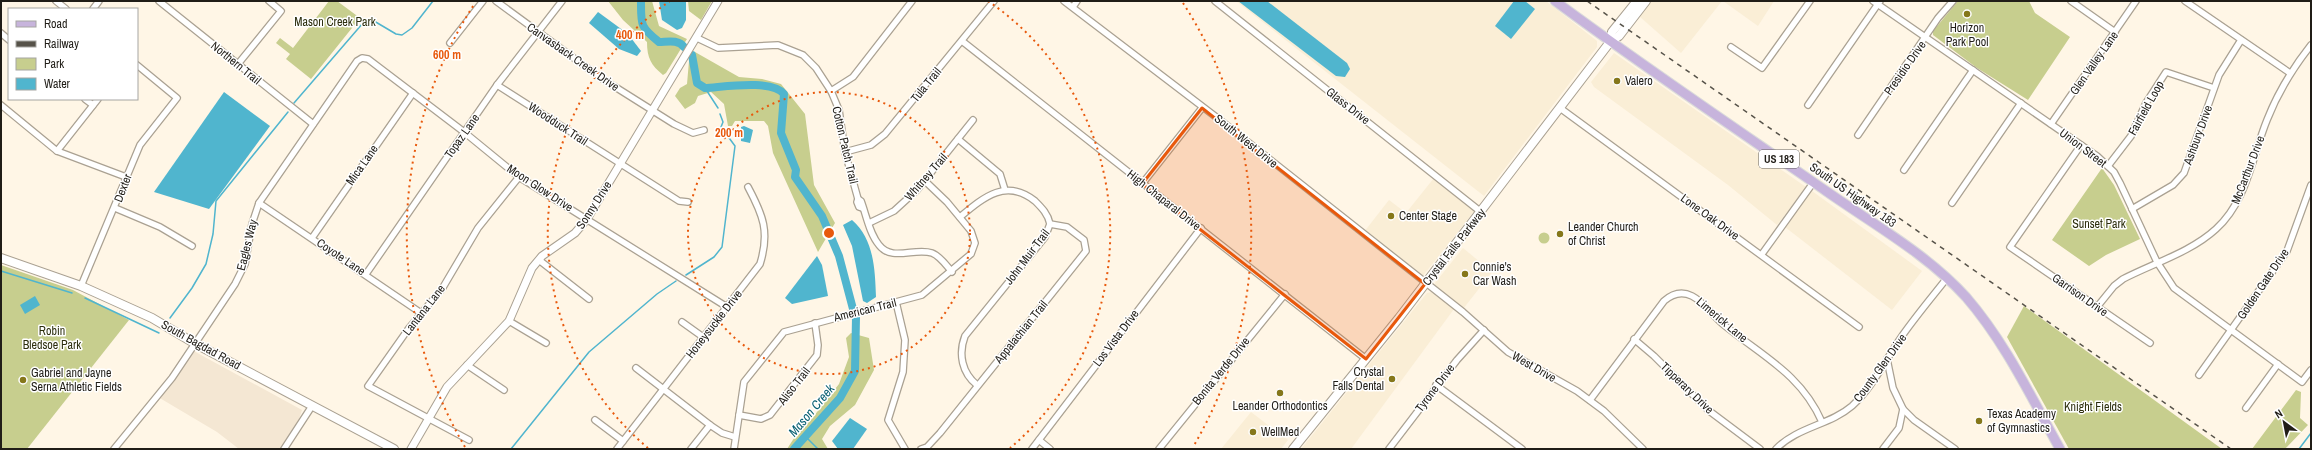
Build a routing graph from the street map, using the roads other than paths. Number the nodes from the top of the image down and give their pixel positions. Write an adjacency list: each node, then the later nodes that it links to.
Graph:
1 (56, 1): 23 (street)
2 (158, 1): 35 (street, Northern Trail)
3 (269, 1): 35 (street)
4 (483, 1): 31 (street)
5 (496, 1): 25 (street, Canvasback Creek Drive)
6 (562, 1): 25 (street, Topaz Lane)
7 (718, 1): 27 (street, Sonny Drive)
8 (912, 1): 41 (street)
9 (993, 1): 28 (street, Tula Trail)
10 (1064, 1): 22 (street, South West Drive)
11 (1078, 1): 22 (street)
12 (1215, 1): 78 (street, Glass Drive)
13 (1555, 1): 30 (main road, South US Highway 183 / US 183)
14 (1637, 1): 30 (main road)
15 (1646, 1): 30 (main road)
16 (1810, 1): 33 (street)
17 (1953, 1): 26 (street, Presidio Drive)
18 (2071, 1): 24 (street)
19 (2136, 1): 24 (street, Glen Valley Lane)
20 (2185, 1): 29 (street)
21 (1877, 2): 26 (street, Union Street); 46 (street)
22 (1073, 7): 49 (street, South West Drive)
23 (65, 8)
24 (2115, 32): 54 (street, Glen Valley Lane)
25 (538, 33): 39 (street, Topaz Lane); 51 (street, Canvasback Creek Drive)
26 (1925, 37): 37 (street, Union Street); 57 (street, Presidio Drive)
27 (697, 38): 41 (street, Cotton Patch Trail); 51 (street, Sonny Drive)
28 (962, 40): 61 (street, Tula Trail); 69 (street, High Chaparal Drive)
29 (2241, 40): 38 (street); 40 (street, Ashbury Drive)
30 (1610, 42): 50 (main road, Crystal Falls Parkway); 68 (main road, South US Highway 183 / US 183)
31 (450, 43)
32 (2311, 45): 38 (street, McCarthur Drive)
33 (1731, 46)
34 (362, 58): 42 (street, Moon Glow Drive); 53 (street, Eagles Way)
35 (238, 64): 53 (street, Northern Trail)
36 (138, 66): 65 (street, Dexter)
37 (1973, 70): 45 (street, Union Street); 64 (street)
38 (2290, 73): 89 (street, McCarthur Drive)
39 (497, 85): 56 (street, Topaz Lane); 62 (street, Woodduck Trail)
40 (2214, 88): 63 (street, Fairfield Loop); 77 (street, Ashbury Drive)
41 (831, 91): 61 (street, Cotton Patch Trail)
42 (413, 93): 56 (street, Moon Glow Drive); 84 (street, Mica Lane)
43 (86, 100): 48 (street)
44 (97, 100): 48 (street)
45 (2021, 103): 54 (street, Union Street); 75 (street)
46 (1808, 104)
47 (1, 105): 60 (street)
48 (93, 105): 60 (street)
49 (1202, 108): 69 (street); 93 (street, South West Drive)
50 (1560, 108): 78 (main road, Crystal Falls Parkway); 86 (street, Lone Oak Drive)
51 (651, 110): 55 (street, Canvasback Creek Drive); 62 (street, Sonny Drive)
52 (973, 120): 58 (street, Whitney Trail)
53 (313, 124): 74 (street, Eagles Way)
54 (2051, 124): 59 (street, Union Street)
55 (704, 130)
56 (464, 132): 66 (street, Moon Glow Drive); 91 (street, Topaz Lane)
57 (1858, 135)
58 (958, 139): 67 (street, Whitney Trail); 72 (street)
59 (2081, 145): 63 (street, Union Street); 99 (street, Garrison Drive)
60 (58, 151): 65 (street)
61 (845, 152): 81 (street, Cotton Patch Trail)
62 (619, 163): 73 (street, Woodduck Trail); 80 (street, Sonny Drive)
63 (2108, 166): 77 (street, Union Street)
64 (1904, 170)
65 (126, 177): 76 (street, Dexter)
66 (519, 177): 80 (street, Moon Glow Drive); 100 (street, Lantana Lane)
67 (925, 181): 79 (street, American Trail); 81 (street, Whitney Trail)
68 (1814, 183): 86 (street); 92 (main road, South US Highway 183 / US 183)
69 (1142, 184): 83 (street, High Chaparal Drive)
70 (2311, 185): 106 (street, Golden Gate Drive)
71 (748, 187): 98 (street, Honeysuckle Drive)
72 (1005, 190): 79 (street); 82 (street, John Muir Trail)
73 (688, 202)
74 (259, 203): 84 (street, Coyote Lane); 109 (street, Eagles Way)
75 (1952, 203)
76 (115, 208): 85 (street); 94 (street, Dexter)
77 (2132, 209): 89 (street, Union Street)
78 (1481, 212): 93 (main road, Crystal Falls Parkway)
79 (960, 218): 90 (street, American Trail)
80 (587, 219): 88 (street, Sonny Drive); 98 (street, Moon Glow Drive)
81 (869, 223): 90 (street, Cotton Patch Trail)
82 (1050, 224): 119 (street, John Muir Trail); 119 (street, Appalachian Trail)
83 (1200, 228): 95 (street, High Chaparal Drive); 134 (street, Los Vista Drive)
84 (312, 238): 91 (street, Coyote Lane)
85 (192, 246)
86 (1762, 254): 104 (street, Lone Oak Drive)
87 (1, 258): 94 (main road, South Bagdad Road)
88 (538, 260): 96 (street); 101 (street, Sonny Drive)
89 (2158, 262): 99 (street, McCarthur Drive); 106 (street, Union Street)
90 (952, 272): 97 (street, American Trail)
91 (366, 274): 100 (street, Coyote Lane)
92 (1947, 278): 113 (street, County Glen Drive); 156 (main road, South US Highway 183 / US 183)
93 (1425, 284): 105 (street, West Drive); 112 (main road, Crystal Falls Parkway)
94 (81, 286): 109 (main road, South Bagdad Road)
95 (1285, 294): 112 (street, High Chaparal Drive); 148 (street, Bonita Verde Drive)
96 (589, 299)
97 (896, 302): 103 (street, American Trail); 144 (street)
98 (727, 307): 107 (street, Honeysuckle Drive)
99 (2097, 307): 111 (street, Garrison Drive)
100 (421, 313): 128 (street, Lantana Lane)
101 (509, 321): 110 (street); 115 (street, Sonny Drive)
102 (682, 322): 107 (street)
103 (815, 323): 127 (street, American Trail); 127 (street, Aliso Trail)
104 (1859, 327)
105 (1484, 330): 120 (street, Tyrone Drive); 123 (street, West Drive)
106 (2231, 331): 114 (street, Union Street); 118 (street, Golden Gate Drive)
107 (703, 337): 121 (street, Honeysuckle Drive)
108 (1634, 339): 123 (street, Limerick Lane); 130 (street, Limerick Lane); 152 (street, Tipperary Drive)
109 (194, 343): 124 (main road, South Bagdad Road); 137 (street, Eagles Way)
110 (546, 343)
111 (2150, 343)
112 (1366, 359): 149 (main road, Crystal Falls Parkway)
113 (1887, 359): 126 (street); 130 (street, County Glen Drive)
114 (2278, 364): 117 (street, Union Street); 125 (street)
115 (467, 365): 122 (street); 128 (street, Sonny Drive)
116 (636, 368): 121 (street)
117 (2311, 370)
118 (2199, 374)
119 (977, 385): 145 (street, Appalachian Trail)
120 (1436, 385): 136 (street, Tyrone Drive); 150 (street)
121 (663, 389): 131 (street); 135 (street, Honeysuckle Drive)
122 (504, 390)
123 (1590, 400): 151 (street, West Drive)
124 (312, 406): 138 (street); 139 (main road, South Bagdad Road)
125 (2246, 408)
126 (1903, 409): 154 (street); 155 (street)
127 (738, 415): 132 (street, American Trail)
128 (428, 418): 133 (street); 140 (street, Sonny Drive)
129 (595, 420): 135 (street)
130 (1822, 422): 153 (street, County Glen Drive)
131 (710, 425): 132 (street); 142 (street)
132 (734, 436): 143 (street, American Trail)
133 (469, 440)
134 (1039, 440): 146 (street, Los Vista Drive); 147 (street)
135 (623, 441): 141 (street, Honeysuckle Drive)
136 (1392, 448)
137 (114, 449)
138 (284, 449)
139 (394, 449)
140 (411, 449)
141 (617, 449)
142 (691, 449)
143 (734, 449)
144 (905, 449)
145 (921, 449)
146 (1032, 449)
147 (1050, 449)
148 (1158, 449)
149 (1293, 449)
150 (1522, 449)
151 (1643, 449)
152 (1760, 449)
153 (1776, 449)
154 (1883, 449)
155 (1955, 449)
156 (2060, 449)

